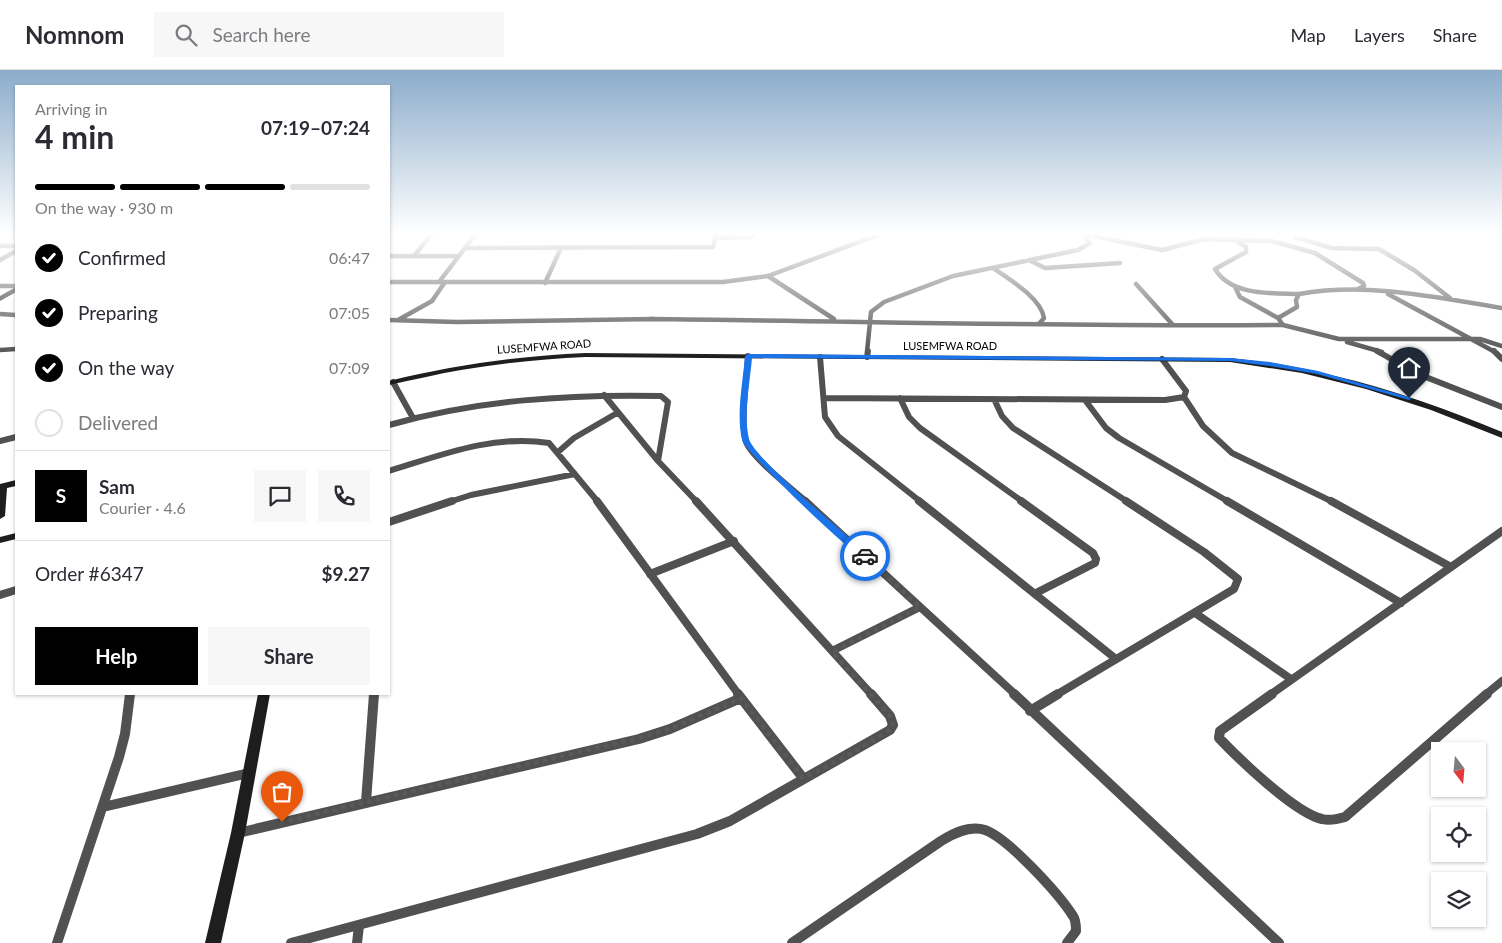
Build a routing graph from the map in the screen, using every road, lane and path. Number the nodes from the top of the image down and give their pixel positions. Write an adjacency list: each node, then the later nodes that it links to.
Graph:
1 (446, 276): 10 (street)
2 (549, 276): 11 (street)
3 (768, 276): 11 (street); 27 (street)
4 (955, 276): 29 (street)
5 (1004, 276): 30 (street)
6 (1217, 276): 15 (street)
7 (1352, 276): 17 (street)
8 (1421, 276): 21 (street)
9 (390, 282): 10 (street)
10 (442, 282): 11 (street); 26 (street)
11 (546, 282)
12 (1136, 284): 31 (street)
13 (0, 286): 14 (street)
14 (15, 287)
15 (1236, 287): 19 (street); 25 (street)
16 (15, 288): 20 (street)
17 (1358, 290): 18 (street); 19 (street)
18 (1381, 291): 21 (street); 34 (street)
19 (1299, 294): 25 (street)
20 (0, 298)
21 (1452, 300): 22 (street)
22 (1502, 308)
23 (0, 314): 24 (street)
24 (15, 315)
25 (1278, 318): 32 (street)
26 (397, 320): 27 (street); 28 (street)
27 (837, 320): 29 (street)
28 (390, 322)
29 (871, 322): 30 (street); 40 (street)
30 (1039, 324): 31 (street)
31 (1173, 325): 32 (street)
32 (1283, 325): 33 (street)
33 (1339, 339): 34 (street); 50 (street)
34 (1472, 339): 35 (street); 42 (street)
35 (1502, 346)
36 (15, 349): 37 (street)
37 (0, 350)
38 (748, 356): 39 (street, LUSEMFWA ROAD); 43 (street, LUSEMFWA ROAD); 75 (street)
39 (820, 357): 40 (street, LUSEMFWA ROAD); 46 (street)
40 (867, 357): 41 (street, LUSEMFWA ROAD)
41 (1162, 359): 45 (street); 54 (street, LUSEMFWA ROAD)
42 (1502, 359)
43 (391, 383): 52 (street)
44 (604, 396): 51 (street); 52 (street); 58 (street)
45 (1184, 397): 49 (street); 69 (street)
46 (824, 398): 47 (street); 72 (street)
47 (900, 398): 48 (street); 72 (street)
48 (994, 399): 49 (street); 76 (street)
49 (1085, 400): 74 (street)
50 (1502, 407)
51 (617, 413): 57 (street); 58 (street)
52 (413, 418): 53 (street)
53 (390, 425)
54 (1502, 435)
55 (15, 437): 56 (street)
56 (0, 441)
57 (558, 452): 59 (street); 60 (street)
58 (658, 461): 68 (street)
59 (390, 471)
60 (575, 474): 64 (street); 70 (street)
61 (15, 483): 62 (street)
62 (1, 487): 63 (street)
63 (0, 516)
64 (390, 522)
65 (1502, 531): 69 (street)
66 (15, 536): 67 (street)
67 (0, 540)
68 (734, 541): 70 (street); 77 (street)
69 (1451, 567): 74 (street)
70 (650, 574): 84 (street)
71 (15, 590): 73 (street)
72 (1036, 593): 78 (street)
73 (0, 595)
74 (1401, 603): 79 (street)
75 (920, 607): 77 (street); 85 (street)
76 (1195, 613): 78 (street); 79 (street)
77 (832, 652): 87 (street)
78 (1116, 659): 85 (street)
79 (1291, 679): 80 (street)
80 (1502, 681)
81 (130, 695): 89 (street)
82 (264, 695): 86 (street)
83 (374, 695): 88 (street)
84 (741, 698): 87 (street); 88 (street)
85 (1030, 711): 98 (street)
86 (250, 773): 89 (street); 90 (street)
87 (803, 778): 91 (street)
88 (366, 802): 90 (street)
89 (104, 807): 92 (street)
90 (238, 832): 93 (street)
91 (359, 926): 94 (street); 95 (street)
92 (57, 943)
93 (213, 943)
94 (291, 943)
95 (357, 943)
96 (792, 943): 97 (street)
97 (1067, 943)
98 (1279, 943)

